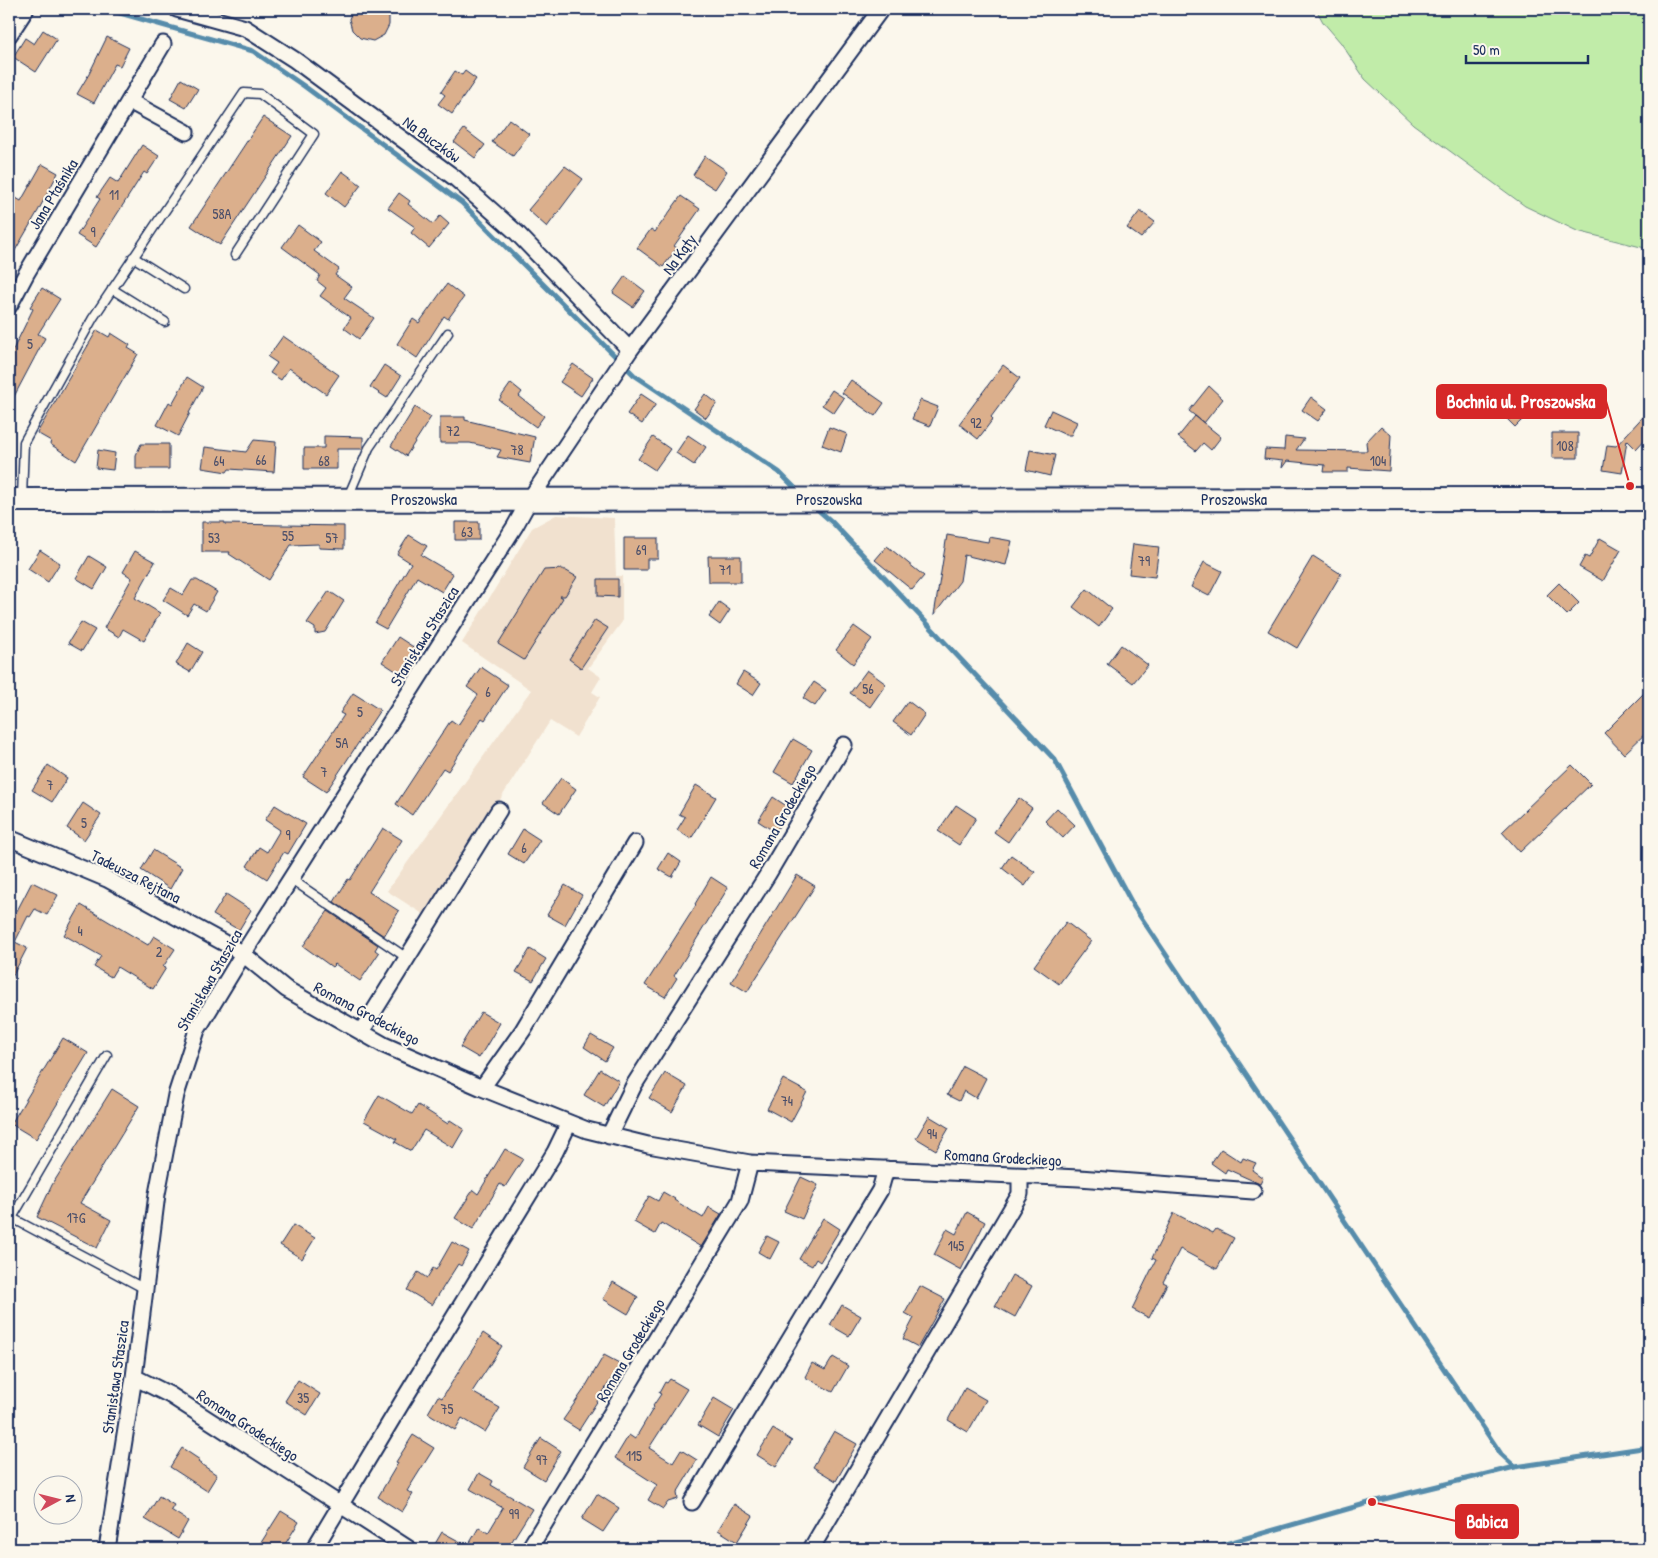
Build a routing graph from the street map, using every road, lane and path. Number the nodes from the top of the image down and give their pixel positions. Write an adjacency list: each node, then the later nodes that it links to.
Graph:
1 (26, 9): 4 (street)
2 (177, 9): 15 (street, Na Buczków)
3 (881, 9): 15 (street, Na Kąty)
4 (9, 35)
5 (163, 44): 6 (street, Jana Ptaśnika)
6 (129, 101): 7 (street); 12 (street, Jana Ptaśnika)
7 (186, 132)
8 (235, 255): 9 (lane)
9 (133, 257): 10 (lane); 11 (lane)
10 (112, 289): 13 (lane); 17 (lane)
11 (184, 289)
12 (9, 306)
13 (164, 322)
14 (448, 333): 18 (lane)
15 (628, 353): 16 (street, Na Kąty)
16 (530, 499): 18 (main road, Proszowska); 19 (main road, Proszowska); 20 (street, Na Kąty)
17 (15, 500): 18 (main road, Proszowska)
18 (347, 500)
19 (1649, 500)
20 (516, 526): 25 (street, Stanisława Staszica)
21 (844, 744): 32 (street, Romana Grodeckiego)
22 (499, 810): 27 (street)
23 (9, 838): 26 (street, Tadeusza Rejtana)
24 (635, 843): 30 (street)
25 (291, 879): 26 (street, Stanisława Staszica); 27 (lane)
26 (244, 954): 28 (street, Romana Grodeckiego); 37 (street, Stanisława Staszica)
27 (407, 958): 28 (street)
28 (361, 1032): 30 (street, Romana Grodeckiego)
29 (107, 1054): 37 (lane)
30 (482, 1088): 31 (street, Romana Grodeckiego)
31 (569, 1122): 32 (street, Romana Grodeckiego); 40 (street)
32 (609, 1136): 33 (street, Romana Grodeckiego)
33 (750, 1163): 34 (street, Romana Grodeckiego); 44 (street, Romana Grodeckiego)
34 (886, 1169): 35 (street, Romana Grodeckiego); 39 (street)
35 (1020, 1176): 36 (street, Romana Grodeckiego); 45 (street)
36 (1253, 1191)
37 (145, 1289): 38 (street, Stanisława Staszica)
38 (134, 1378): 40 (street, Romana Grodeckiego); 41 (street, Stanisława Staszica)
39 (692, 1502)
40 (341, 1506): 42 (street); 43 (street, Romana Grodeckiego)
41 (107, 1549)
42 (314, 1549)
43 (409, 1549)
44 (529, 1549)
45 (811, 1549)

